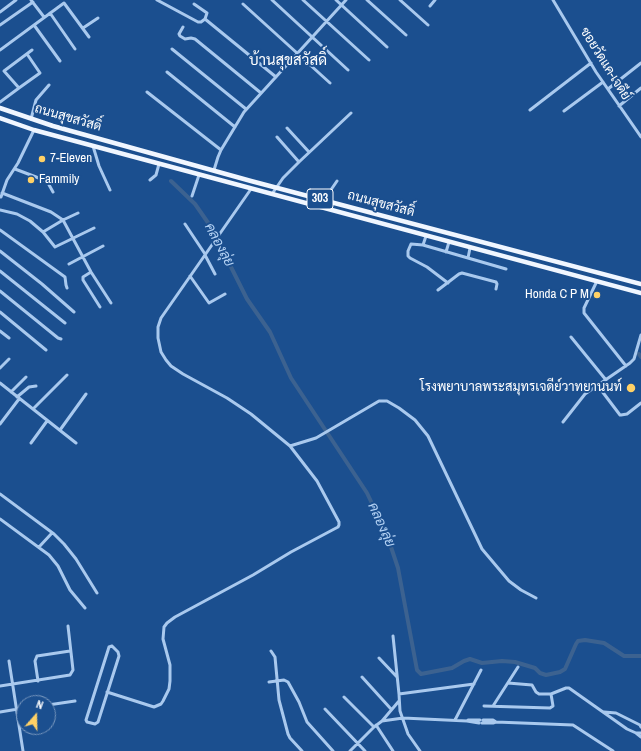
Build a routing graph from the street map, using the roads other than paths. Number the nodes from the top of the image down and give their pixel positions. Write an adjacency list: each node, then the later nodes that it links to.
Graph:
1 (16, 0): 16 (street)
2 (157, 0): 20 (street)
3 (272, 0): 29 (street)
4 (303, 0): 21 (street)
5 (336, 0): 14 (street)
6 (346, 0): 14 (street)
7 (367, 0): 27 (street)
8 (400, 0): 24 (street)
9 (435, 0): 15 (street)
10 (553, 0): 39 (street, ซอยวัดแค-เจดีย์)
11 (32, 1): 18 (street); 22 (street)
12 (194, 4): 20 (street)
13 (243, 4): 36 (street)
14 (341, 6): 21 (street); 30 (street)
15 (430, 6)
16 (0, 12)
17 (50, 13): 18 (street); 26 (street); 32 (street)
18 (44, 17): 23 (street)
19 (98, 18): 26 (street)
20 (205, 19): 45 (street)
21 (326, 22): 29 (street); 37 (street)
22 (0, 25)
23 (34, 25): 33 (street); 38 (street)
24 (428, 25)
25 (183, 27): 53 (street)
26 (83, 28): 28 (street)
27 (406, 35)
28 (89, 37)
29 (312, 38): 36 (street); 41 (street)
30 (387, 47)
31 (172, 48): 57 (street)
32 (75, 49)
33 (0, 50)
34 (32, 50): 35 (street)
35 (26, 54): 42 (street); 49 (street)
36 (297, 54): 45 (street); 47 (street)
37 (369, 60)
38 (60, 61)
39 (591, 63): 46 (street, ซอยวัดแค-เจดีย์); 58 (street)
40 (641, 63): 51 (street)
41 (348, 70)
42 (4, 71): 44 (street); 49 (street)
43 (167, 72): 63 (street)
44 (0, 74)
45 (276, 77): 53 (street)
46 (603, 82): 51 (street, ซอยวัดแค-เจดีย์); 59 (street)
47 (330, 83)
48 (49, 85): 62 (street)
49 (19, 88): 54 (street)
50 (641, 88): 55 (street)
51 (608, 89): 55 (street, ซอยวัดแค-เจดีย์)
52 (147, 92): 69 (street)
53 (261, 93): 57 (street)
54 (0, 102)
55 (618, 106): 67 (street, ซอยวัดแค-เจดีย์)
56 (0, 108): 62 (main road, ถนนสุขสวัสดิ์ / 303)
57 (246, 109): 63 (street)
58 (530, 110)
59 (564, 111)
60 (351, 114): 70 (street)
61 (0, 118): 65 (main road, ถนนสุขสวัสดิ์ / 303)
62 (31, 119): 74 (main road, ถนนสุขสวัสดิ์ / 303)
63 (235, 127): 69 (street)
64 (287, 128): 70 (street)
65 (34, 130): 68 (main road, ถนนสุขสวัสดิ์ / 303); 73 (street)
66 (277, 137): 71 (street)
67 (641, 137)
68 (93, 146): 72 (main road, ถนนสุขสวัสดิ์ / 303); 80 (street)
69 (222, 150): 74 (street)
70 (309, 152): 71 (street)
71 (299, 162): 78 (street)
72 (159, 164): 75 (main road, ถนนสุขสวัสดิ์ / 303); 76 (street)
73 (15, 169): 81 (street); 83 (street)
74 (214, 170): 78 (main road, ถนนสุขสวัสดิ์ / 303)
75 (199, 175): 79 (main road, ถนนสุขสวัสดิ์ / 303); 84 (street)
76 (150, 180)
77 (336, 182): 85 (street)
78 (276, 187): 82 (street); 85 (main road, ถนนสุขสวัสดิ์ / 303)
79 (251, 189): 82 (main road, ถนนสุขสวัสดิ์ / 303); 101 (street)
80 (110, 190)
81 (54, 192)
82 (272, 194): 93 (main road, ถนนสุขสวัสดิ์ / 303)
83 (1, 196): 88 (street)
84 (192, 196)
85 (324, 200): 112 (main road, ถนนสุขสวัสดิ์ / 303)
86 (0, 210): 92 (street)
87 (78, 213): 88 (street)
88 (63, 220): 92 (street); 94 (street)
89 (185, 224): 101 (street)
90 (94, 228): 94 (street)
91 (0, 230): 113 (street)
92 (43, 232): 94 (street)
93 (426, 236): 95 (main road, ถนนสุขสวัสดิ์ / 303); 96 (street)
94 (73, 239): 102 (street)
95 (449, 242): 98 (main road, ถนนสุขสวัสดิ์ / 303); 100 (street)
96 (423, 245): 100 (street); 111 (street)
97 (103, 246): 102 (street)
98 (470, 248): 103 (street); 110 (main road, ถนนสุขสวัสดิ์ / 303)
99 (0, 250): 122 (street)
100 (446, 252): 103 (street)
101 (205, 255): 108 (street); 109 (street)
102 (83, 257): 104 (street); 107 (street)
103 (468, 258): 105 (street)
104 (69, 264)
105 (506, 269)
106 (0, 271): 123 (street)
107 (91, 272): 119 (street); 120 (street)
108 (215, 274)
109 (190, 276): 118 (street); 150 (street)
110 (597, 281): 117 (main road, ถนนสุขสวัสดิ์ / 303); 131 (street)
111 (448, 283): 114 (street); 115 (street)
112 (641, 284)
113 (67, 288)
114 (496, 289)
115 (438, 290)
116 (0, 291): 128 (street)
117 (641, 293)
118 (225, 294)
119 (111, 303)
120 (100, 307)
121 (0, 312): 129 (street)
122 (74, 312)
123 (65, 323)
124 (0, 331): 127 (street)
125 (641, 335): 131 (street)
126 (571, 337): 135 (street)
127 (9, 338)
128 (61, 339)
129 (46, 350)
130 (9, 359): 132 (street)
131 (626, 366): 135 (street)
132 (0, 368)
133 (67, 375): 143 (street)
134 (26, 377): 139 (street)
135 (606, 380): 138 (street)
136 (0, 383): 139 (street)
137 (36, 386): 141 (street)
138 (598, 386): 142 (street); 145 (street)
139 (11, 392): 141 (street)
140 (86, 394): 147 (street)
141 (18, 398): 143 (street); 146 (street)
142 (641, 403)
143 (33, 409): 144 (street)
144 (47, 421): 147 (street); 148 (street)
145 (563, 422)
146 (0, 424)
147 (60, 430): 149 (street)
148 (31, 443)
149 (76, 444)
150 (290, 446): 156 (street); 175 (street)
151 (0, 494): 153 (street)
152 (0, 519): 154 (street)
153 (52, 533): 154 (street); 155 (street)
154 (39, 547): 157 (street)
155 (97, 593)
156 (536, 598)
157 (85, 608)
158 (68, 626): 160 (street)
159 (393, 636): 167 (street)
160 (70, 650): 168 (street); 168 (street)
161 (271, 651): 169 (street)
162 (378, 658): 167 (street)
163 (9, 661): 172 (street)
164 (518, 668): 171 (street)
165 (481, 670): 173 (street)
166 (362, 677): 186 (street)
167 (397, 677): 176 (street)
168 (38, 681): 172 (street)
169 (276, 681): 170 (street); 199 (street); 200 (street)
170 (269, 682)
171 (508, 683): 177 (street); 184 (street)
172 (13, 684): 174 (street); 181 (street)
173 (474, 684): 176 (street); 191 (street)
174 (0, 686)
175 (107, 692): 175 (street)
176 (400, 694): 180 (street)
177 (551, 694): 184 (street); 189 (street)
178 (344, 697): 193 (street)
179 (75, 701): 182 (street)
180 (399, 701): 186 (street); 190 (street)
181 (16, 704)
182 (56, 704)
183 (484, 706): 184 (street)
184 (493, 706)
185 (325, 709): 197 (street)
186 (391, 709): 192 (street)
187 (16, 710): 188 (street)
188 (0, 712)
189 (604, 712): 194 (street); 196 (street)
190 (403, 718): 191 (street); 192 (street); 204 (street)
191 (455, 720): 205 (street)
192 (382, 721): 193 (street)
193 (375, 726): 197 (street); 203 (street)
194 (641, 726)
195 (21, 735): 198 (street)
196 (641, 735)
197 (358, 743): 201 (street); 202 (street)
198 (23, 751)
199 (302, 751)
200 (333, 751)
201 (350, 751)
202 (365, 751)
203 (393, 751)
204 (420, 751)
205 (614, 751)

